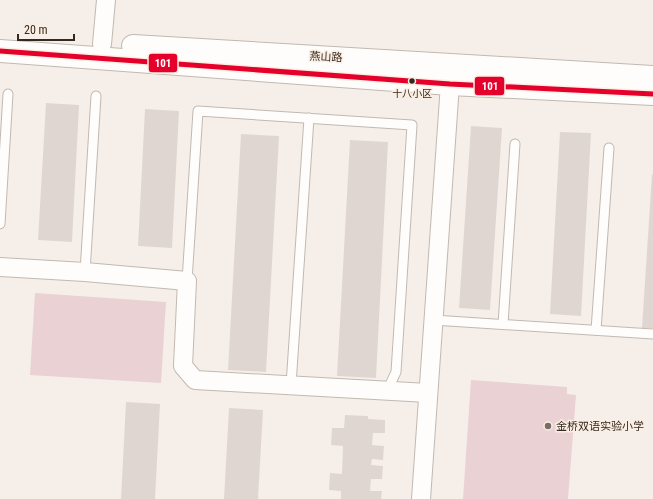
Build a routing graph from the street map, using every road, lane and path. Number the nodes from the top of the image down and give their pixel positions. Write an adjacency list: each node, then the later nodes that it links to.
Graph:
1 (106, 0): 3 (street)
2 (0, 36): 3 (main road, 燕山路)
3 (102, 44): 5 (main road, 燕山路)
4 (0, 51): 6 (main road, 燕山路)
5 (653, 77)
6 (450, 84): 8 (main road, 燕山路); 17 (street)
7 (8, 94): 13 (lane)
8 (653, 94)
9 (96, 96): 15 (lane)
10 (309, 118): 16 (lane); 21 (lane); 22 (lane)
11 (515, 144): 18 (lane)
12 (608, 148): 19 (lane)
13 (0, 224)
14 (0, 267): 15 (street)
15 (85, 272): 16 (street)
16 (187, 280): 21 (street)
17 (433, 320): 18 (lane); 23 (street)
18 (503, 324): 19 (lane)
19 (596, 330): 20 (lane)
20 (653, 334)
21 (291, 385): 22 (street)
22 (387, 391): 23 (street)
23 (428, 393): 24 (street)
24 (421, 499)

